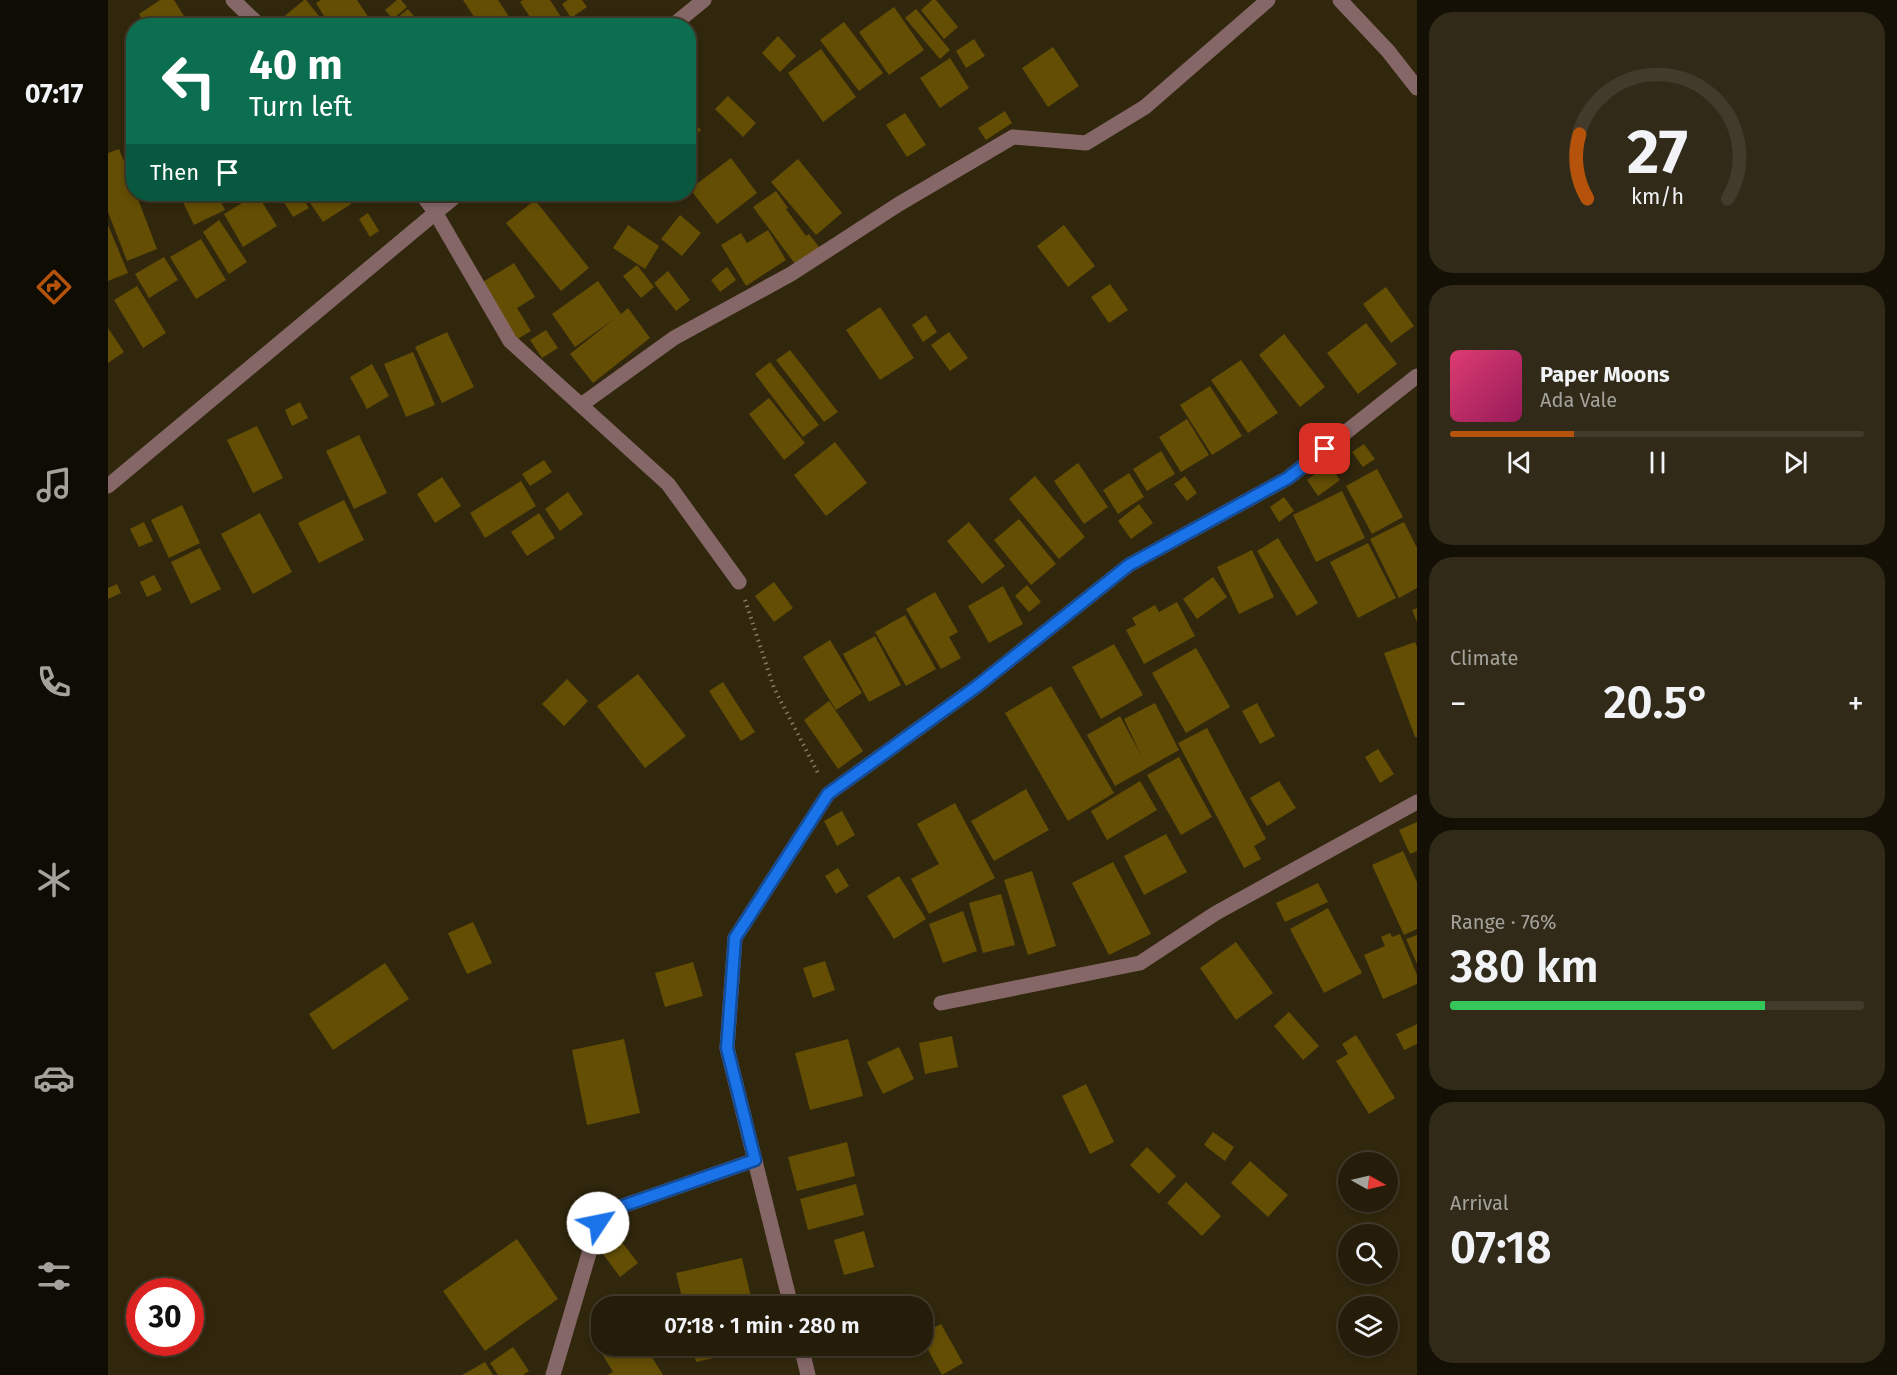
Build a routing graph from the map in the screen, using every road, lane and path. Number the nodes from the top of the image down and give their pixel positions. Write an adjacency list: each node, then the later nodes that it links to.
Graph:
1 (233, 0): 5 (street)
2 (704, 0): 6 (street)
3 (1268, 0): 12 (street)
4 (1340, 0): 7 (street)
5 (252, 18)
6 (682, 18)
7 (1417, 88)
8 (427, 201): 10 (street)
9 (449, 201): 10 (street)
10 (435, 212): 12 (street); 13 (street)
11 (1417, 376): 15 (street)
12 (581, 405): 14 (street)
13 (108, 486)
14 (739, 582): 15 (path)
15 (828, 794): 18 (street)
16 (1417, 802): 17 (street)
17 (940, 1003)
18 (755, 1160): 19 (street); 21 (street)
19 (789, 1296)
20 (803, 1356): 22 (street)
21 (553, 1375)
22 (808, 1375)

